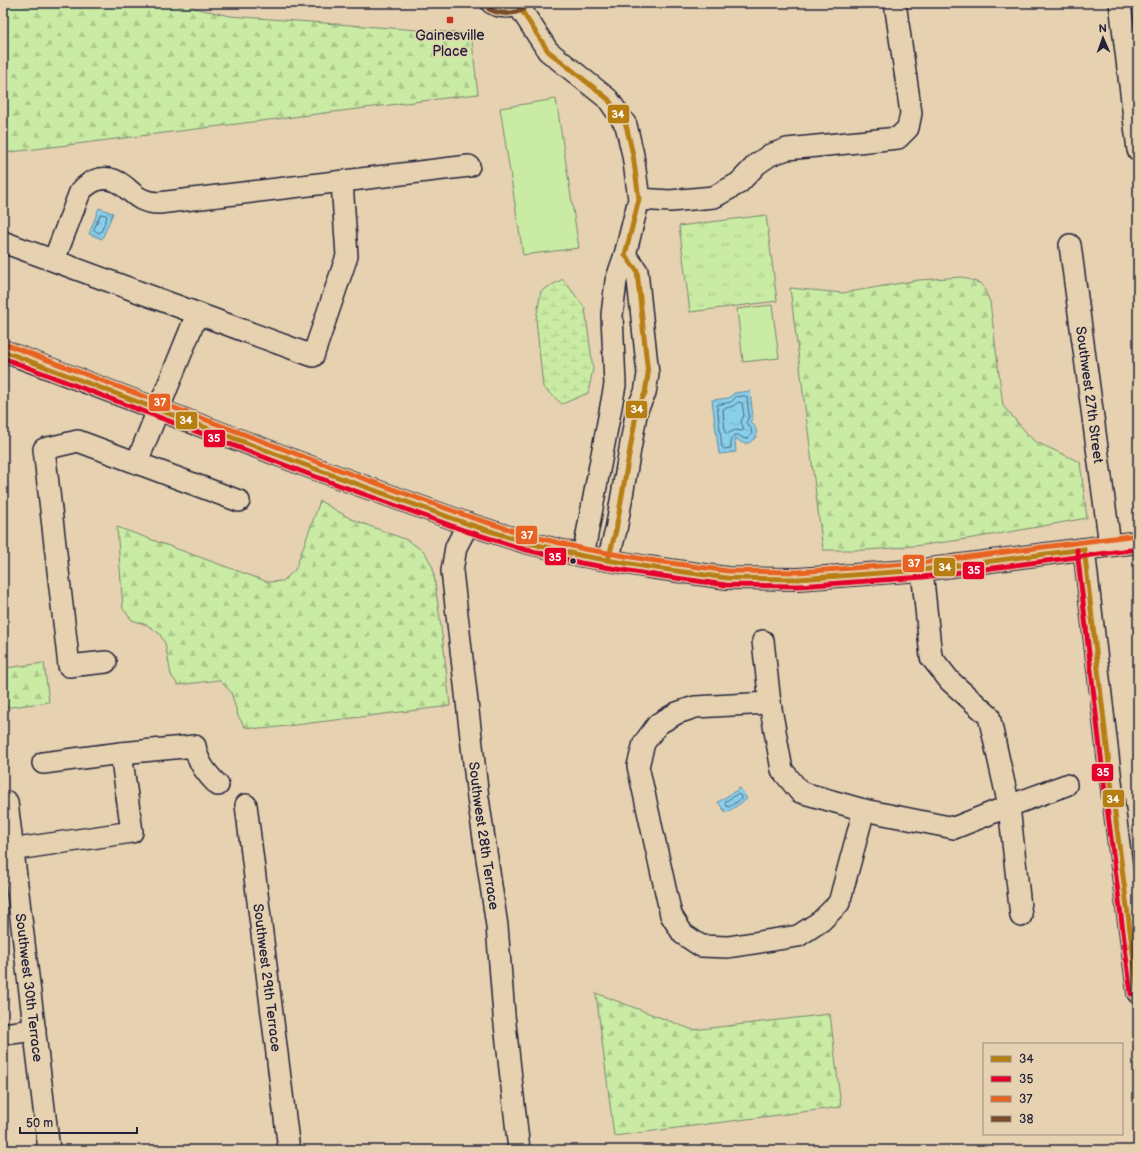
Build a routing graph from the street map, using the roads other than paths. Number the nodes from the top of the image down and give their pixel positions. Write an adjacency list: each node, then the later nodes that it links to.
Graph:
1 (492, 3): 4 (street)
2 (894, 3): 8 (street)
3 (1120, 3): 5 (street)
4 (520, 4): 8 (street)
5 (1138, 150)
6 (469, 166): 7 (street)
7 (342, 182): 12 (street); 13 (street)
8 (638, 199): 11 (street)
9 (3, 242): 12 (street)
10 (1070, 245): 22 (street, Southwest 27th Street)
11 (625, 255): 14 (street); 17 (street)
12 (54, 260): 13 (street)
13 (197, 314): 16 (street)
14 (623, 350): 17 (street); 24 (street)
15 (3, 351): 16 (street)
16 (158, 409): 18 (street); 20 (street)
17 (637, 409): 25 (street)
18 (137, 462): 19 (street); 28 (street)
19 (239, 501)
20 (468, 524): 24 (street); 45 (street, Southwest 28th Terrace)
21 (1138, 542): 22 (street)
22 (1110, 546): 23 (street)
23 (1084, 549): 26 (street); 40 (street)
24 (583, 556): 25 (street)
25 (608, 560): 26 (street)
26 (922, 570): 36 (street)
27 (763, 641): 29 (street)
28 (106, 662)
29 (770, 703): 37 (street); 37 (street)
30 (121, 753): 31 (street); 32 (street); 38 (street)
31 (43, 763)
32 (218, 785)
33 (1066, 785): 36 (street)
34 (7, 802): 38 (street, Southwest 30th Terrace)
35 (246, 805): 44 (street, Southwest 29th Terrace)
36 (1009, 806): 37 (street); 39 (street)
37 (864, 810)
38 (8, 851): 41 (street, Southwest 30th Terrace)
39 (1021, 916)
40 (1138, 993)
41 (35, 1030): 42 (street); 43 (street, Southwest 30th Terrace)
42 (3, 1034)
43 (49, 1150)
44 (289, 1150)
45 (519, 1150)

